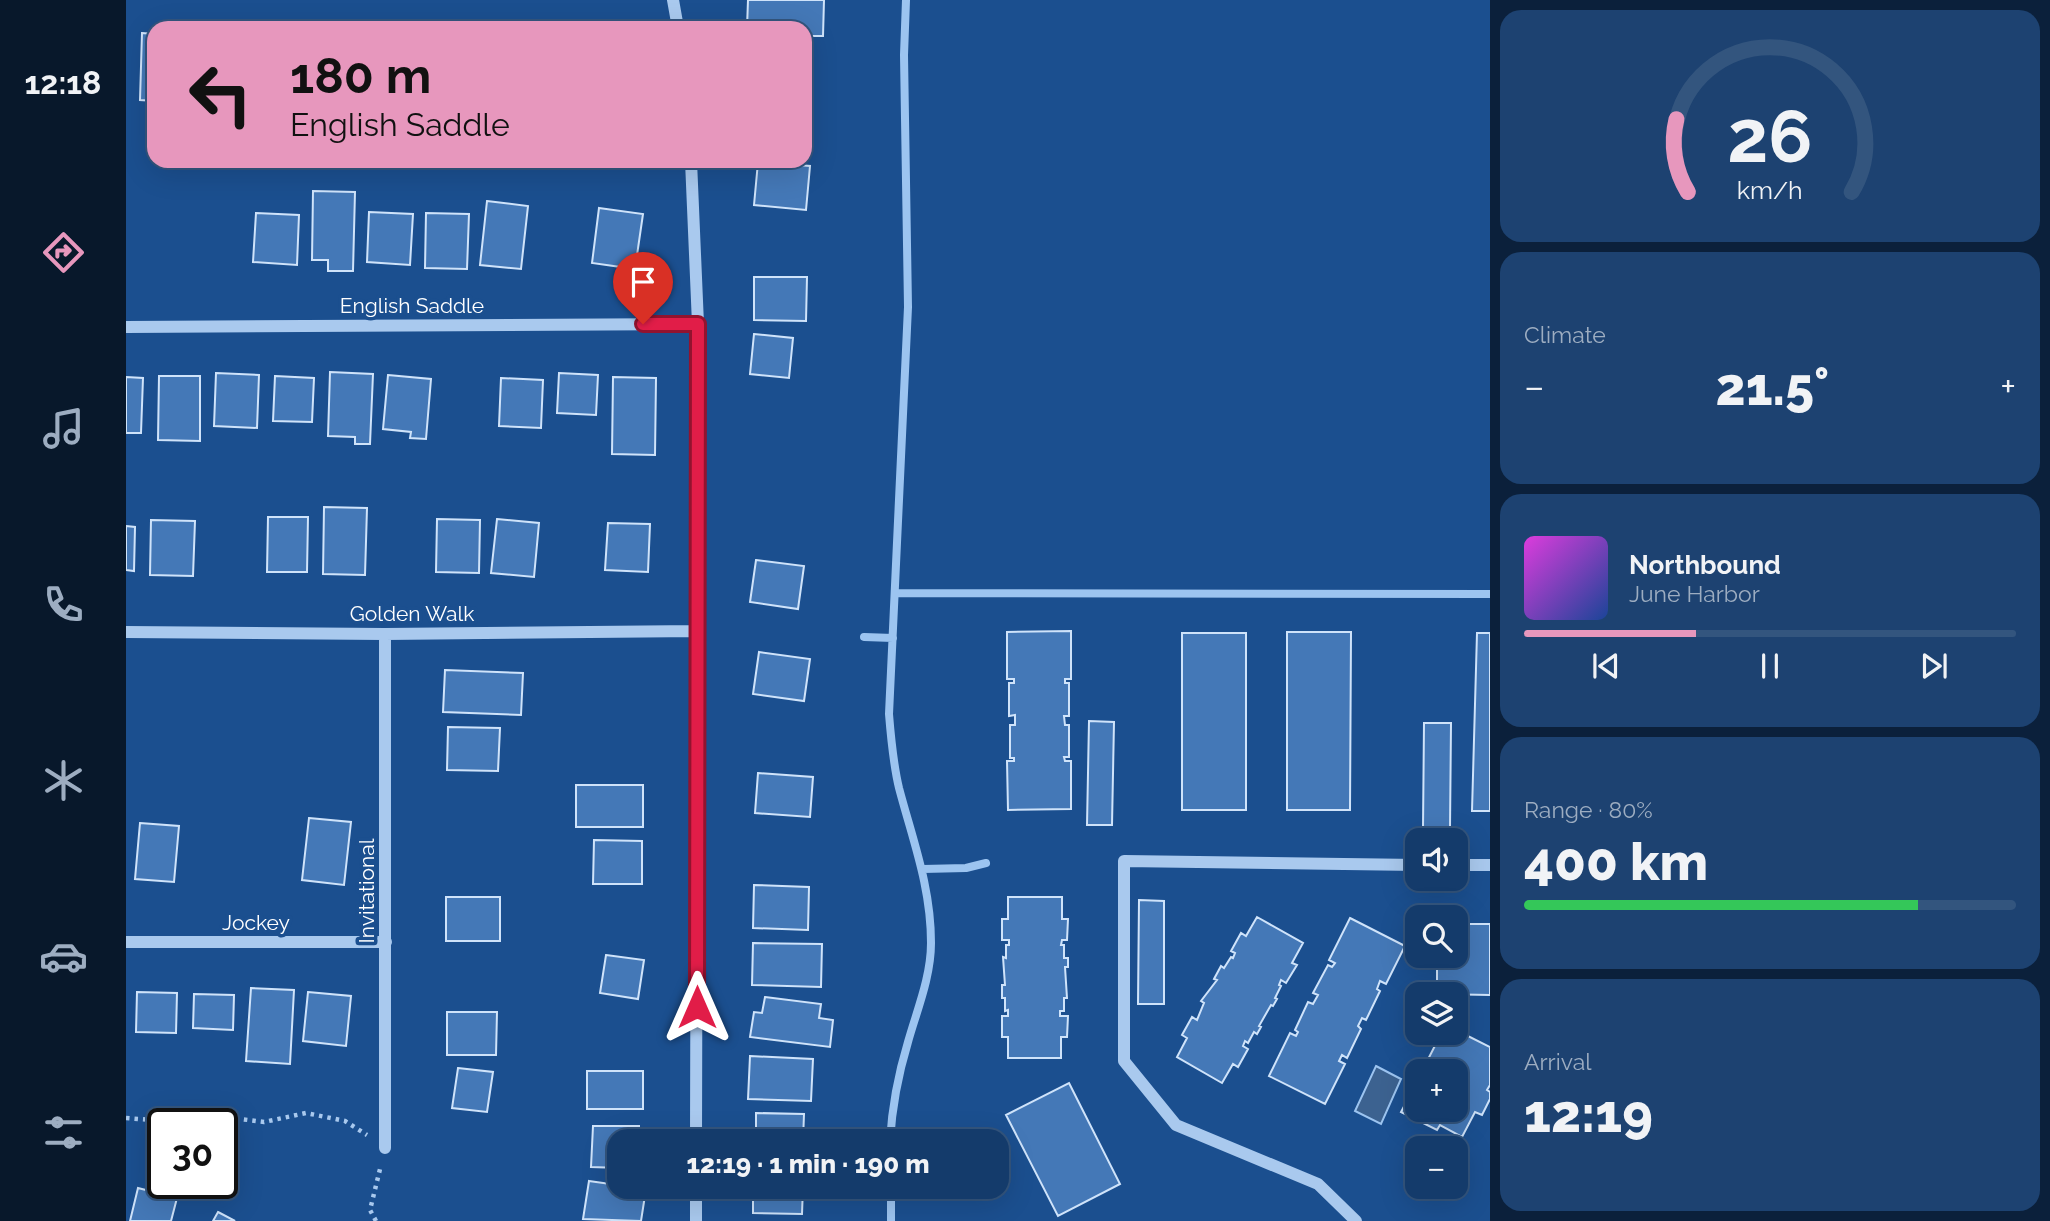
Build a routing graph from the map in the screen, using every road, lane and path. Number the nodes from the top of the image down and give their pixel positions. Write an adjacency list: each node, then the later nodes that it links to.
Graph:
1 (673, 0): 2 (street)
2 (677, 21)
3 (691, 168): 4 (street)
4 (698, 324): 5 (street, English Saddle); 6 (street)
5 (126, 327)
6 (698, 631): 8 (street, Golden Walk); 15 (street)
7 (126, 632): 8 (street, Golden Walk)
8 (385, 634): 13 (street, Invitational)
9 (1405, 864): 20 (street)
10 (1468, 865): 11 (street)
11 (1490, 865)
12 (126, 942): 13 (street, Jockey)
13 (386, 942): 16 (street, Invitational)
14 (126, 1118): 16 (path)
15 (696, 1129)
16 (385, 1148): 18 (path)
17 (696, 1199): 19 (street)
18 (376, 1221)
19 (696, 1221)
20 (1356, 1221)

